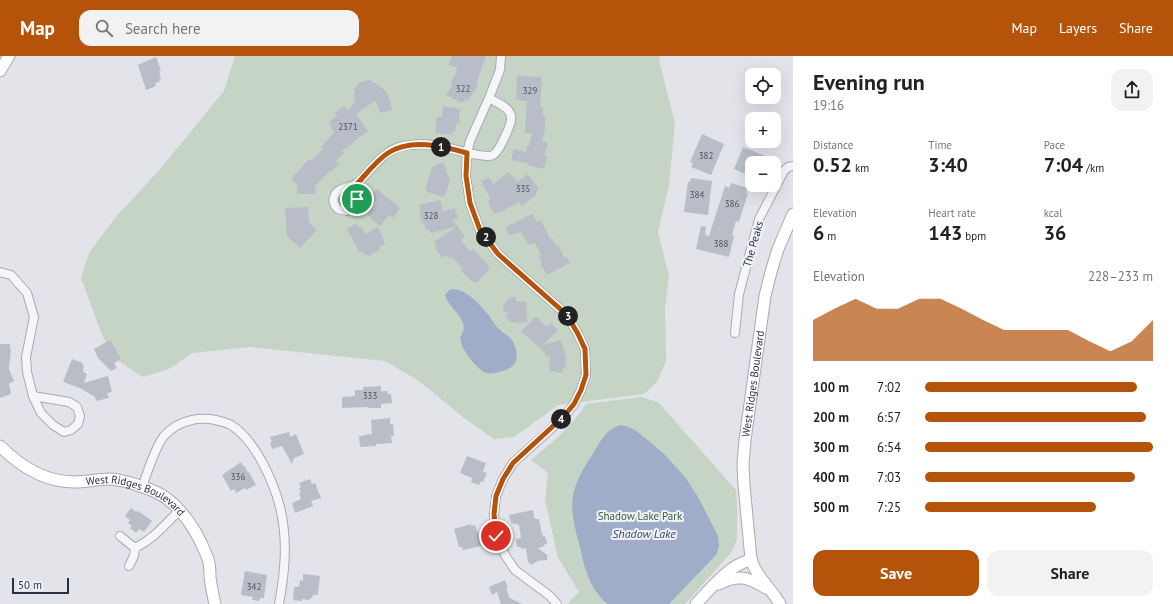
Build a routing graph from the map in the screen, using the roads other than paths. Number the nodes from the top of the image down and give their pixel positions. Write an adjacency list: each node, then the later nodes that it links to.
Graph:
1 (9, 56): 3 (street)
2 (502, 56): 4 (street)
3 (0, 71)
4 (489, 98): 5 (street); 5 (street)
5 (467, 153): 7 (street); 23 (street)
6 (793, 166): 10 (street, The Peaks)
7 (357, 184)
8 (793, 214): 17 (street, West Ridges Boulevard)
9 (0, 272): 11 (street)
10 (735, 333)
11 (33, 396): 11 (street)
12 (0, 446): 13 (street, West Ridges Boulevard)
13 (142, 487): 14 (street, West Ridges Boulevard); 22 (street)
14 (180, 510): 16 (street); 21 (street, West Ridges Boulevard)
15 (120, 536): 16 (street)
16 (135, 548): 18 (street)
17 (751, 559): 19 (street); 20 (street)
18 (129, 566)
19 (711, 588): 20 (street); 24 (street)
20 (772, 592): 25 (street)
21 (215, 604)
22 (279, 604)
23 (557, 604)
24 (696, 604)
25 (780, 604)

